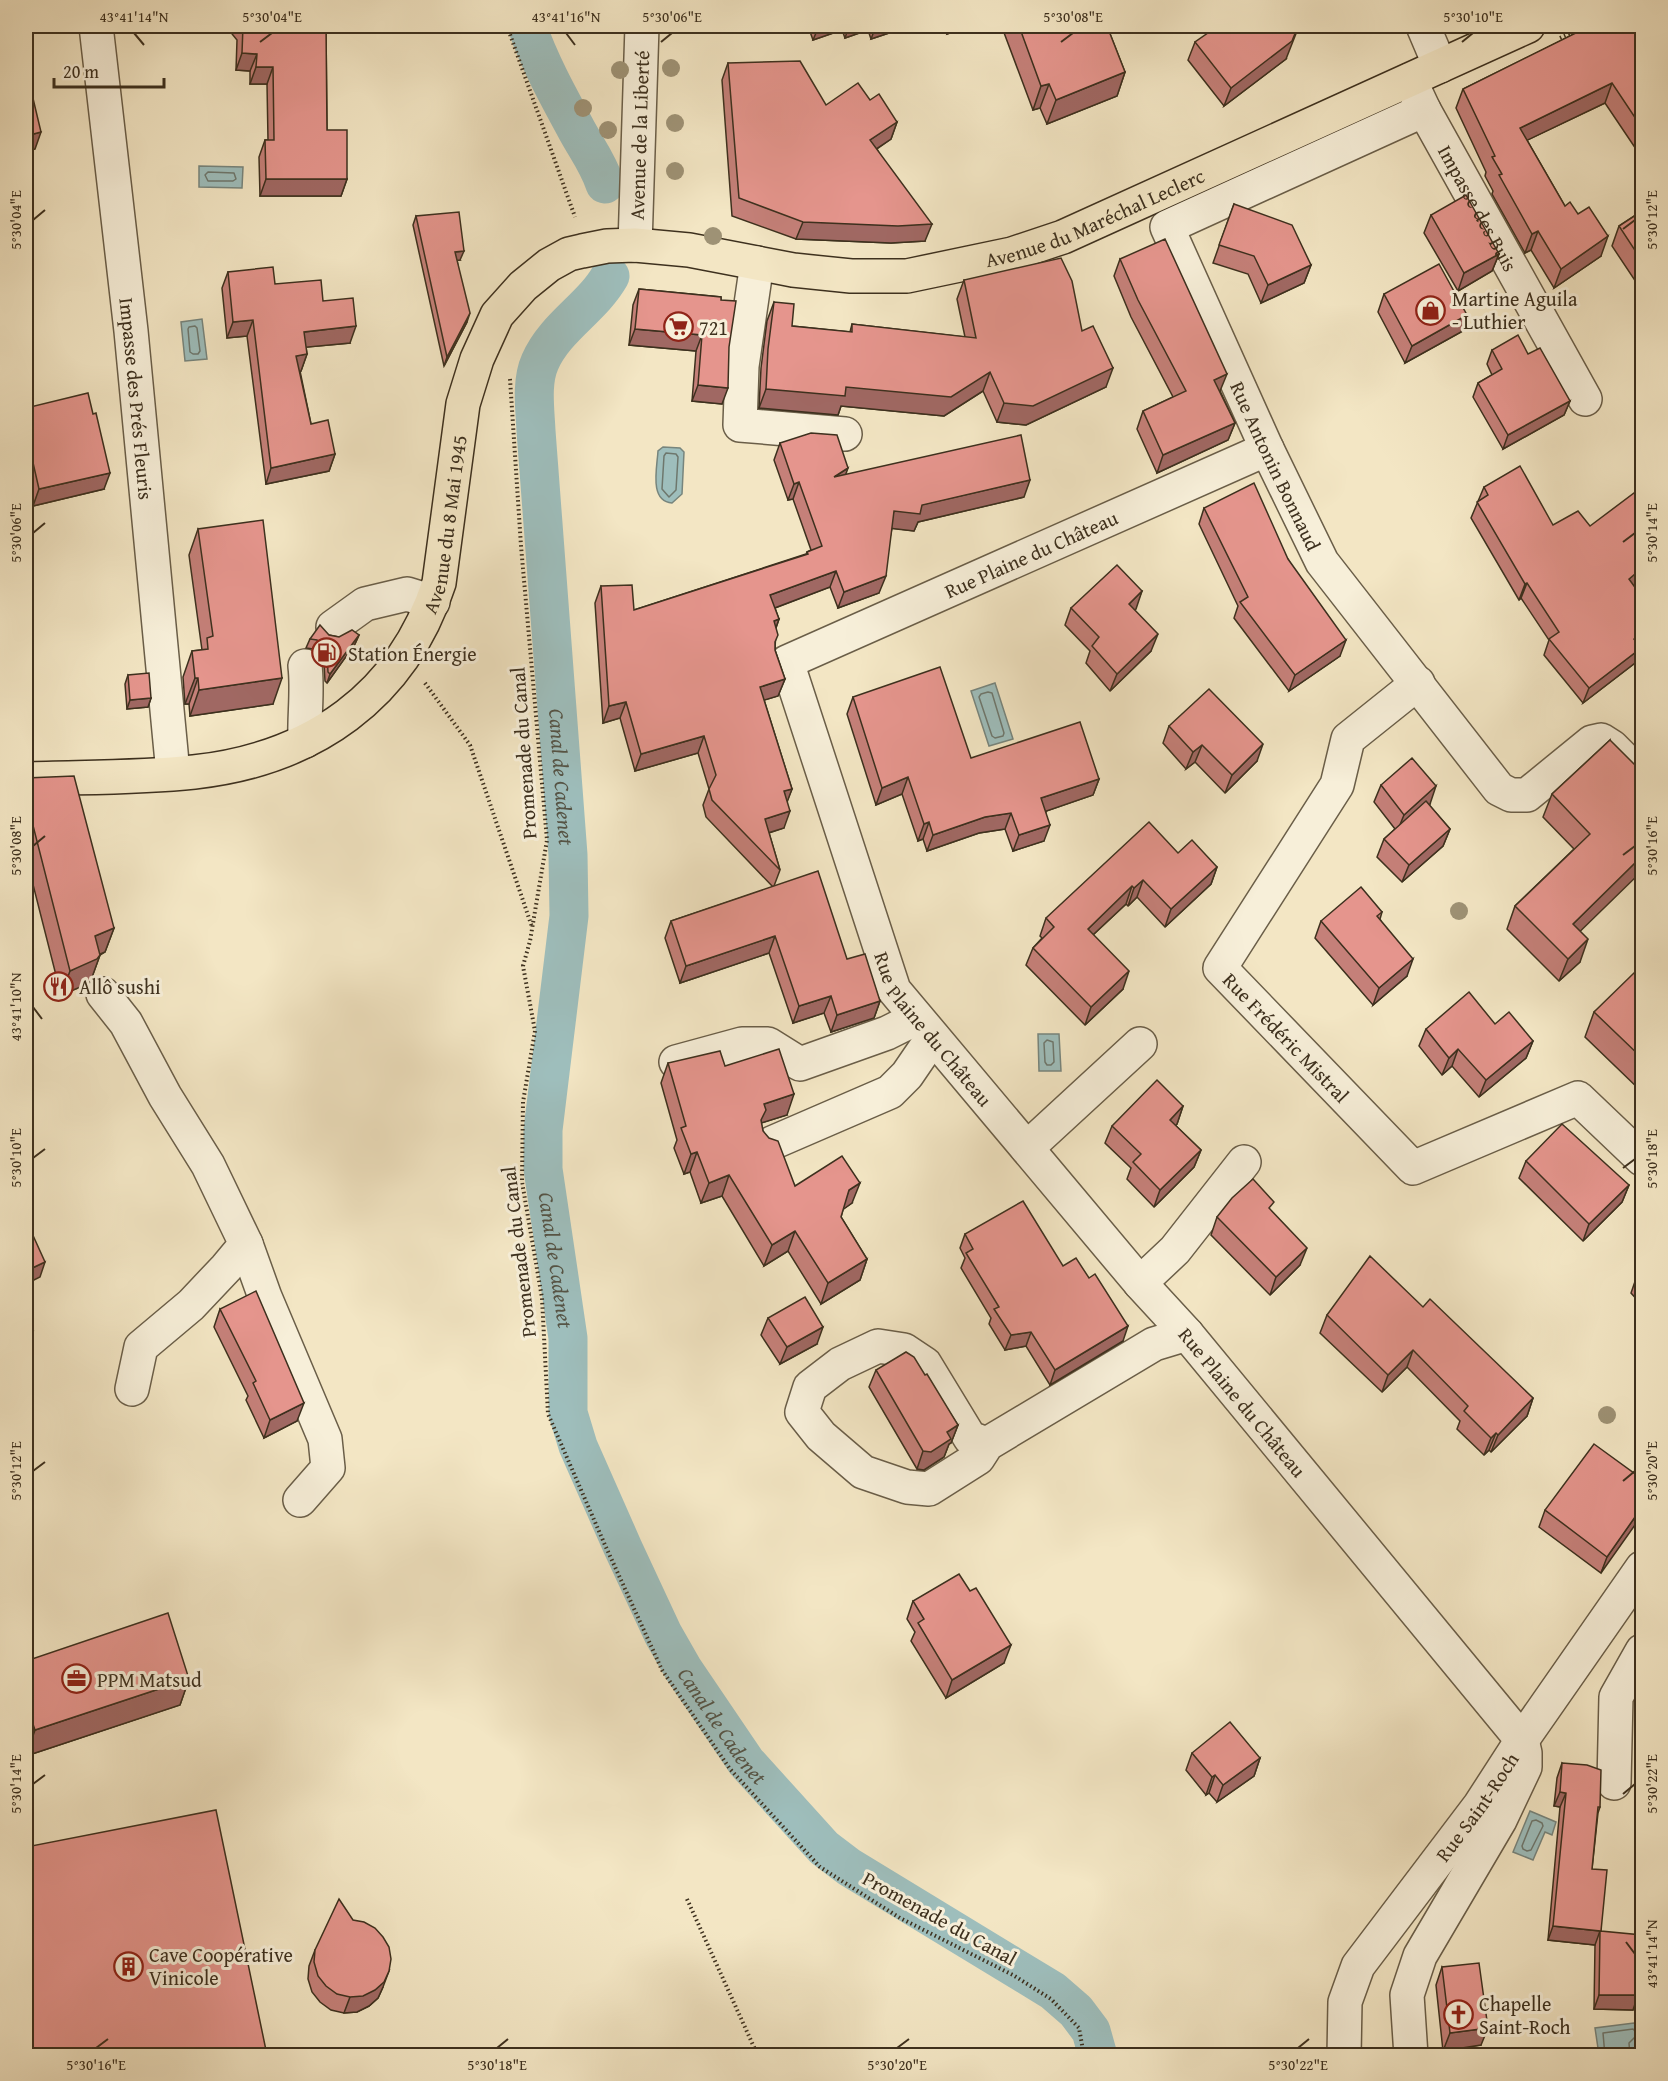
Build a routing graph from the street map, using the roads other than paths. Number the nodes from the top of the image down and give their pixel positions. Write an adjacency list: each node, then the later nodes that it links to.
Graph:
1 (96, 26): 18 (street, Impasse des Prés Fleuris)
2 (642, 26): 8 (street, Avenue de la Liberté)
3 (1423, 26): 5 (street)
4 (1528, 26): 5 (main road, Avenue du Maréchal Leclerc)
5 (1440, 66): 6 (main road, Avenue du Maréchal Leclerc)
6 (1410, 80): 7 (street, Impasse des Buis); 9 (main road, Avenue du Maréchal Leclerc)
7 (1424, 110): 10 (street, Impasse des Buis); 12 (street, Rue Antonin Bonnaud)
8 (635, 245): 9 (main road, Avenue du Maréchal Leclerc); 13 (main road, Avenue du 8 Mai 1945)
9 (756, 263): 11 (street)
10 (1585, 399)
11 (845, 434)
12 (1267, 449): 16 (street, Rue Antonin Bonnaud); 22 (street, Rue Plaine du Château)
13 (433, 602): 14 (street); 17 (main road, Avenue du 8 Mai 1945)
14 (340, 633)
15 (310, 676): 17 (street)
16 (1418, 683): 19 (street, Rue Antonin Bonnaud); 27 (street, Rue Frédéric Mistral)
17 (305, 741): 18 (main road, Avenue du 8 Mai 1945)
18 (173, 773): 20 (main road, Avenue du 8 Mai 1945)
19 (1642, 777)
20 (26, 779)
21 (103, 994): 29 (street)
22 (925, 1027): 24 (street); 25 (street); 26 (street, Rue Plaine du Château)
23 (1140, 1044): 26 (street)
24 (676, 1062)
25 (772, 1143)
26 (1027, 1148): 30 (street, Rue Plaine du Château)
27 (1642, 1159)
28 (1244, 1162): 30 (street)
29 (246, 1244): 32 (street); 34 (street)
30 (1140, 1283): 31 (street, Rue Plaine du Château)
31 (1187, 1334): 33 (street); 37 (street, Rue Plaine du Château)
32 (132, 1389)
33 (987, 1444): 33 (street)
34 (300, 1500)
35 (1642, 1568): 37 (street, Rue Saint-Roch)
36 (1642, 1651): 38 (street)
37 (1522, 1740): 39 (street, Rue Saint-Roch); 40 (street)
38 (1614, 1783)
39 (1344, 2055)
40 (1411, 2055)

